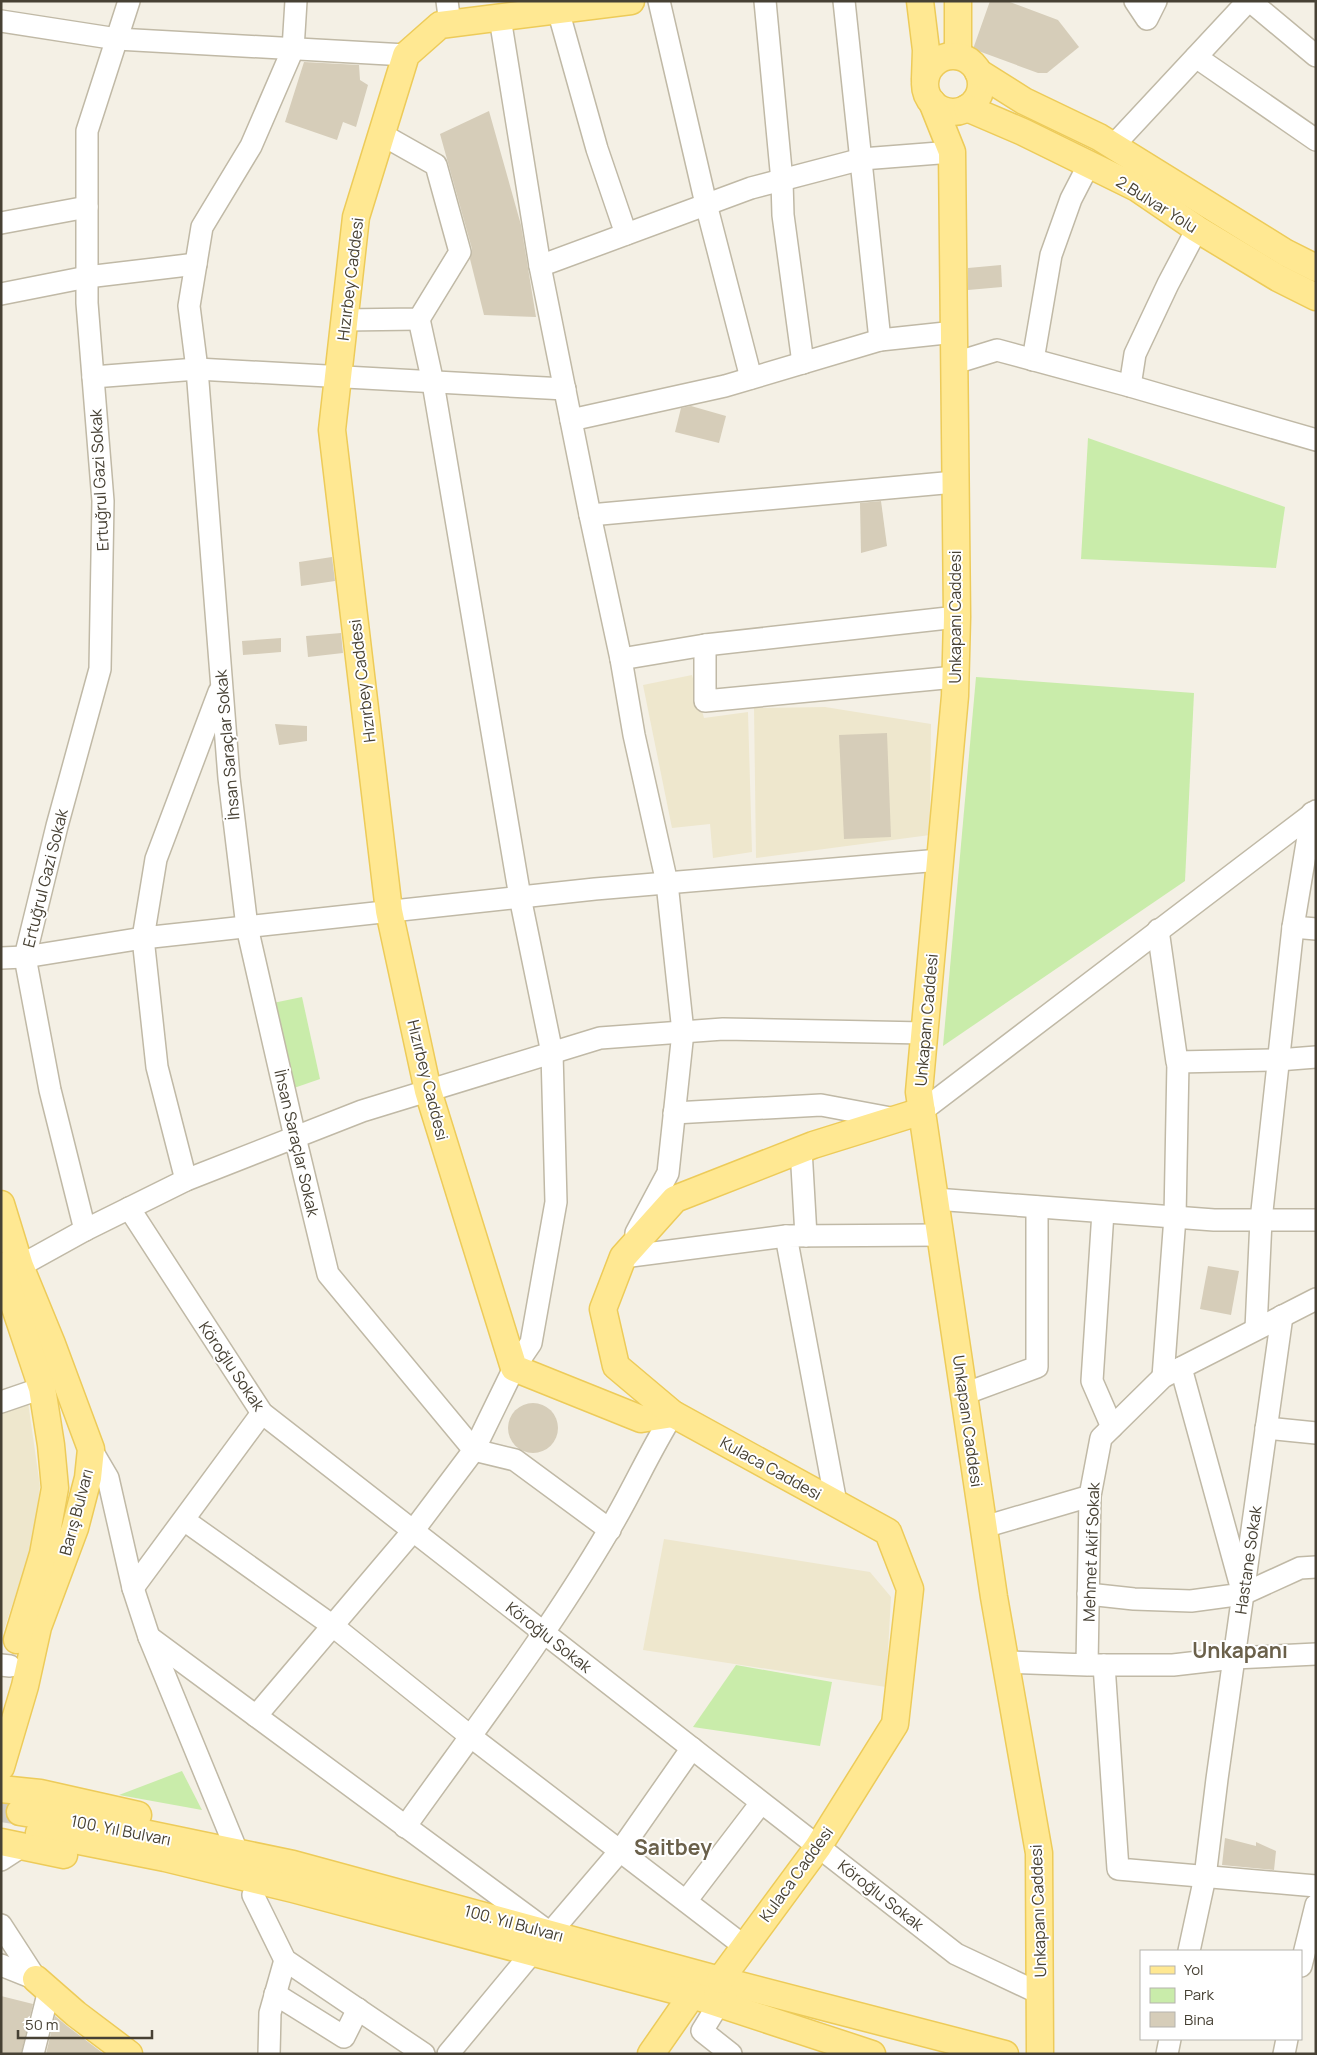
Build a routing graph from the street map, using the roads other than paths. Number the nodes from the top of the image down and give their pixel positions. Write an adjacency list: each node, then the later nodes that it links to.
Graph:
1 (129, 1): 16 (street, Ertuğrul Gazi Sokak)
2 (296, 1): 17 (street, İhsan Saraçlar Sokak)
3 (631, 1): 12 (main road)
4 (660, 1): 31 (street)
5 (764, 1): 30 (street)
6 (844, 1): 28 (street)
7 (920, 1): 22 (main road)
8 (958, 1): 21 (main road)
9 (1135, 1): 10 (street)
10 (1156, 1)
11 (1249, 1): 19 (street); 20 (street)
12 (558, 10): 14 (main road); 35 (street)
13 (449, 13): 14 (main road); 18 (main road)
14 (500, 18): 37 (street)
15 (1, 21): 16 (street)
16 (117, 39): 17 (street); 32 (street, Ertuğrul Gazi Sokak)
17 (293, 49): 18 (street); 36 (street, İhsan Saraçlar Sokak)
18 (406, 54): 24 (main road, Hızırbey Caddesi)
19 (1316, 56)
20 (1196, 57): 25 (street); 26 (street)
21 (968, 64): 22 (main road); 23 (main road); 26 (main road, 2.Bulvar Yolu)
22 (929, 91): 23 (main road); 27 (main road, Unkapanı Caddesi)
23 (962, 110): 27 (main road); 29 (main road, 2.Bulvar Yolu)
24 (381, 134): 42 (street); 43 (main road, Hızırbey Caddesi)
25 (1316, 140)
26 (1113, 146): 38 (main road, 2.Bulvar Yolu)
27 (952, 152): 28 (street); 44 (main road, Unkapanı Caddesi)
28 (862, 159): 30 (street); 45 (street)
29 (1089, 164): 34 (main road, 2.Bulvar Yolu); 46 (street)
30 (782, 181): 31 (street); 47 (street)
31 (706, 204): 35 (street); 52 (street)
32 (87, 207): 33 (street); 39 (street, Ertuğrul Gazi Sokak)
33 (1, 223)
34 (1197, 229): 41 (main road, 2.Bulvar Yolu); 54 (street)
35 (626, 234): 37 (street)
36 (196, 264): 39 (street); 49 (street, İhsan Saraçlar Sokak)
37 (540, 266): 55 (street)
38 (1316, 268)
39 (87, 277): 40 (street); 50 (street, Ertuğrul Gazi Sokak)
40 (1, 294)
41 (1316, 297)
42 (419, 319): 43 (street); 53 (street)
43 (344, 320): 51 (main road, Hızırbey Caddesi)
44 (955, 332): 45 (street); 48 (main road, Unkapanı Caddesi)
45 (880, 340): 47 (street)
46 (1033, 360): 48 (street); 54 (street)
47 (804, 363): 52 (street)
48 (954, 363): 58 (main road, Unkapanı Caddesi)
49 (197, 369): 50 (street); 51 (street); 64 (street, İhsan Saraçlar Sokak)
50 (93, 376): 75 (street, Ertuğrul Gazi Sokak)
51 (338, 378): 53 (street); 69 (main road, Hızırbey Caddesi)
52 (751, 378): 56 (street)
53 (433, 383): 55 (street); 68 (street)
54 (1130, 386): 57 (street)
55 (564, 389): 56 (street)
56 (571, 420): 59 (street)
57 (1316, 440)
58 (955, 482): 59 (street); 60 (main road, Unkapanı Caddesi)
59 (590, 515): 62 (street)
60 (957, 617): 61 (street); 63 (main road, Unkapanı Caddesi)
61 (706, 645): 62 (street); 63 (street)
62 (621, 659): 67 (street)
63 (955, 677): 66 (main road, Unkapanı Caddesi)
64 (221, 685): 70 (street, İhsan Saraçlar Sokak); 74 (street)
65 (1314, 812): 71 (street); 73 (street)
66 (940, 860): 67 (street); 78 (main road, Unkapanı Caddesi)
67 (667, 883): 68 (street); 77 (street)
68 (520, 897): 69 (street); 79 (street)
69 (389, 911): 70 (street); 83 (main road, Hızırbey Caddesi)
70 (247, 926): 74 (street); 87 (street, İhsan Saraçlar Sokak)
71 (1293, 927): 72 (street); 81 (street)
72 (1316, 929)
73 (1158, 930): 82 (street); 84 (street)
74 (143, 938): 75 (street); 89 (street)
75 (25, 956): 76 (street); 98 (street)
76 (1, 958)
77 (682, 1032): 78 (street); 79 (street); 85 (street)
78 (924, 1033): 84 (main road, Unkapanı Caddesi)
79 (552, 1053): 83 (street); 106 (street)
80 (1316, 1056): 81 (street)
81 (1278, 1060): 82 (street); 96 (street)
82 (1178, 1062): 95 (street)
83 (428, 1091): 87 (street); 106 (main road, Hızırbey Caddesi)
84 (922, 1111): 86 (main road, Kulaca Caddesi); 90 (main road, Unkapanı Caddesi)
85 (674, 1113): 86 (street); 101 (street)
86 (896, 1119): 88 (main road, Kulaca Caddesi)
87 (295, 1137): 89 (street); 117 (street, İhsan Saraçlar Sokak)
88 (801, 1149): 100 (street); 101 (main road, Kulaca Caddesi)
89 (186, 1180): 93 (street)
90 (935, 1199): 92 (street); 99 (main road, Unkapanı Caddesi)
91 (1, 1204): 102 (main road, Barış Bulvarı)
92 (1037, 1207): 94 (street); 109 (street)
93 (129, 1208): 98 (street); 111 (street, Köroğlu Sokak)
94 (1103, 1212): 95 (street); 113 (street)
95 (1175, 1217): 96 (street); 107 (street)
96 (1260, 1220): 97 (street); 105 (street)
97 (1316, 1220)
98 (85, 1230): 102 (street)
99 (940, 1235): 100 (street); 109 (main road, Unkapanı Caddesi)
100 (796, 1236): 101 (street); 119 (street)
101 (623, 1257): 112 (main road, Kulaca Caddesi)
102 (10, 1266): 108 (main road, Barış Bulvarı); 116 (main road, Barış Bulvarı)
103 (1316, 1299): 104 (street, Mehmet Akif Sokak)
104 (1282, 1316): 105 (street, Mehmet Akif Sokak); 114 (street, Hastane Sokak)
105 (1256, 1329): 107 (street, Mehmet Akif Sokak)
106 (514, 1368): 112 (main road); 117 (street)
107 (1172, 1372): 113 (street, Mehmet Akif Sokak); 127 (street)
108 (42, 1388): 110 (street); 134 (main road, Barış Bulvarı)
109 (964, 1394): 121 (main road, Unkapanı Caddesi)
110 (1, 1402)
111 (262, 1413): 120 (street); 123 (street, Köroğlu Sokak)
112 (673, 1414): 119 (main road, Kulaca Caddesi); 122 (street)
113 (1112, 1427): 118 (street, Mehmet Akif Sokak)
114 (1266, 1428): 115 (street); 127 (street, Hastane Sokak)
115 (1316, 1433)
116 (91, 1449): 125 (street); 140 (main road, Barış Bulvarı)
117 (474, 1450): 122 (street); 123 (street)
118 (1090, 1496): 121 (street); 126 (street, Mehmet Akif Sokak)
119 (836, 1503): 147 (main road, Kulaca Caddesi)
120 (184, 1520): 125 (street); 128 (street)
121 (984, 1527): 133 (main road, Unkapanı Caddesi)
122 (610, 1530): 129 (street)
123 (413, 1531): 128 (street); 129 (street, Köroğlu Sokak)
124 (1316, 1567): 127 (street)
125 (133, 1588): 130 (street)
126 (1088, 1594): 127 (street); 135 (street, Mehmet Akif Sokak)
127 (1243, 1594): 132 (street, Hastane Sokak)
128 (333, 1626): 137 (street); 138 (street)
129 (544, 1633): 138 (street); 139 (street, Köroğlu Sokak)
130 (149, 1637): 137 (street); 146 (street)
131 (1316, 1654): 132 (street)
132 (1234, 1658): 135 (street); 150 (street, Hastane Sokak)
133 (1006, 1662): 135 (street); 166 (main road, Unkapanı Caddesi)
134 (6, 1665): 136 (main road, Barış Bulvarı)
135 (1095, 1665): 150 (street, Mehmet Akif Sokak)
136 (1, 1706)
137 (256, 1716): 144 (street)
138 (470, 1736): 144 (street); 148 (street)
139 (692, 1748): 143 (street, Köroğlu Sokak); 148 (street)
140 (3, 1760): 142 (main road)
141 (1, 1789): 142 (main road)
142 (40, 1793): 146 (main road)
143 (761, 1803): 147 (street, Köroğlu Sokak); 153 (street)
144 (405, 1827): 156 (street)
145 (10, 1837): 149 (main road, 100. Yıl Bulvarı); 152 (main road)
146 (234, 1844): 149 (main road)
147 (818, 1847): 157 (main road, Kulaca Caddesi); 166 (street, Köroğlu Sokak)
148 (620, 1851): 153 (street); 156 (street)
149 (293, 1877): 152 (main road); 156 (main road, 100. Yıl Bulvarı); 159 (main road, 100. Yıl Bulvarı)
150 (1205, 1877): 151 (street); 158 (street, Hastane Sokak)
151 (1316, 1886)
152 (253, 1895): 160 (street)
153 (686, 1901): 157 (street)
154 (1316, 1905): 161 (street)
155 (1, 1925): 163 (street)
156 (550, 1933): 164 (main road, 100. Yıl Bulvarı)
157 (744, 1946): 164 (main road, Kulaca Caddesi)
158 (1189, 1950)
159 (531, 1954): 167 (main road, 100. Yıl Bulvarı); 175 (street)
160 (285, 1960): 165 (street); 168 (street)
161 (1302, 1962)
162 (1, 1965): 163 (street)
163 (42, 1985): 171 (street); 172 (main road)
164 (719, 1992): 167 (main road, 100. Yıl Bulvarı); 177 (street); 178 (main road, 100. Yıl Bulvarı); 179 (main road, 100. Yıl Bulvarı)
165 (275, 1994): 168 (street); 173 (street)
166 (1041, 1994): 180 (main road, Unkapanı Caddesi)
167 (692, 1995): 176 (main road)
168 (358, 2009): 174 (street)
169 (1170, 2040): 181 (street)
170 (1287, 2040): 182 (street)
171 (33, 2054)
172 (129, 2054)
173 (270, 2054)
174 (424, 2054)
175 (448, 2054)
176 (651, 2054)
177 (731, 2054)
178 (872, 2054)
179 (1005, 2054)
180 (1040, 2054)
181 (1167, 2054)
182 (1284, 2054)

